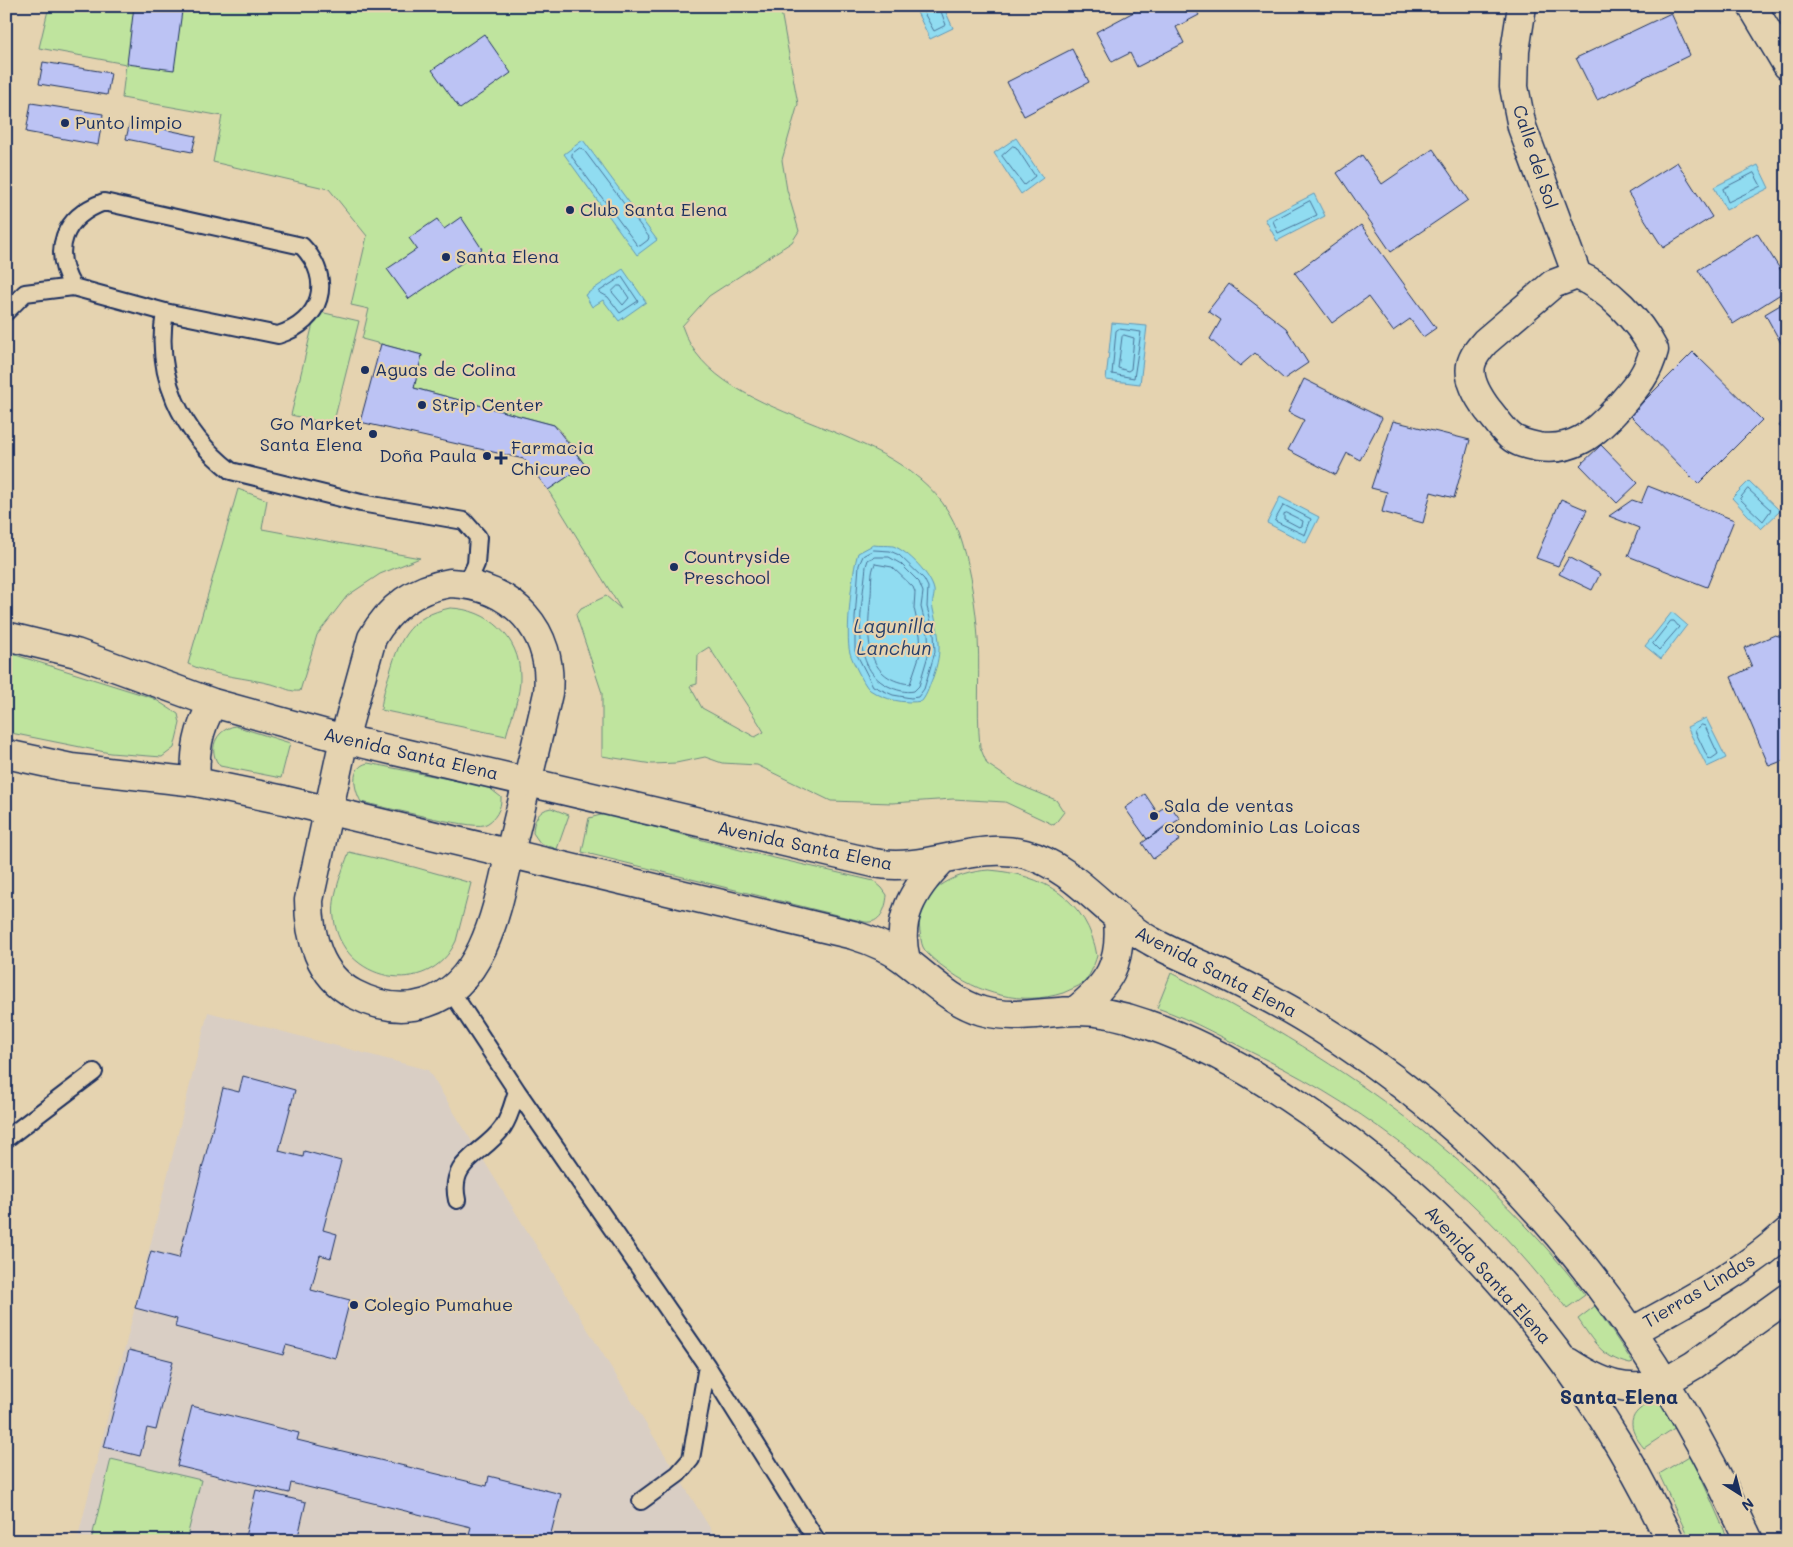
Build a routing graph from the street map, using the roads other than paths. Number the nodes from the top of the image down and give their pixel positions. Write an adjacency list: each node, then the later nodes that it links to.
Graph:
1 (1522, 6): 4 (street, Calle del Sol)
2 (1752, 6): 3 (street)
3 (1787, 65)
4 (1577, 275): 4 (street)
5 (73, 287): 6 (lane); 7 (lane); 7 (lane)
6 (6, 312)
7 (165, 312): 8 (lane)
8 (467, 584): 11 (street); 13 (street)
9 (6, 636): 10 (street, Avenida Santa Elena)
10 (214, 703): 11 (street, Avenida Santa Elena); 14 (street)
11 (344, 739): 13 (street, Avenida Santa Elena); 15 (street)
12 (6, 754): 14 (street, Avenida Santa Elena)
13 (528, 781): 16 (street); 17 (street, Avenida Santa Elena)
14 (196, 782): 15 (street, Avenida Santa Elena)
15 (329, 810): 16 (street, Avenida Santa Elena); 20 (street)
16 (509, 853): 19 (street, Avenida Santa Elena); 20 (street)
17 (941, 861): 18 (street, Avenida Santa Elena); 19 (street)
18 (1118, 920): 21 (street); 28 (street, Avenida Santa Elena)
19 (906, 960): 21 (street, Avenida Santa Elena)
20 (451, 991): 23 (lane)
21 (1075, 1011): 29 (street, Avenida Santa Elena)
22 (94, 1072): 24 (lane)
23 (517, 1091): 25 (lane); 30 (lane)
24 (6, 1139)
25 (457, 1200)
26 (1787, 1232): 28 (street, Tierras Lindas)
27 (1787, 1298): 31 (street)
28 (1633, 1331): 31 (street, Avenida Santa Elena)
29 (1561, 1358): 31 (street); 34 (street, Avenida Santa Elena)
30 (707, 1366): 32 (lane); 33 (lane)
31 (1665, 1382): 35 (street, Avenida Santa Elena)
32 (641, 1501)
33 (817, 1541)
34 (1670, 1541)
35 (1749, 1541)

